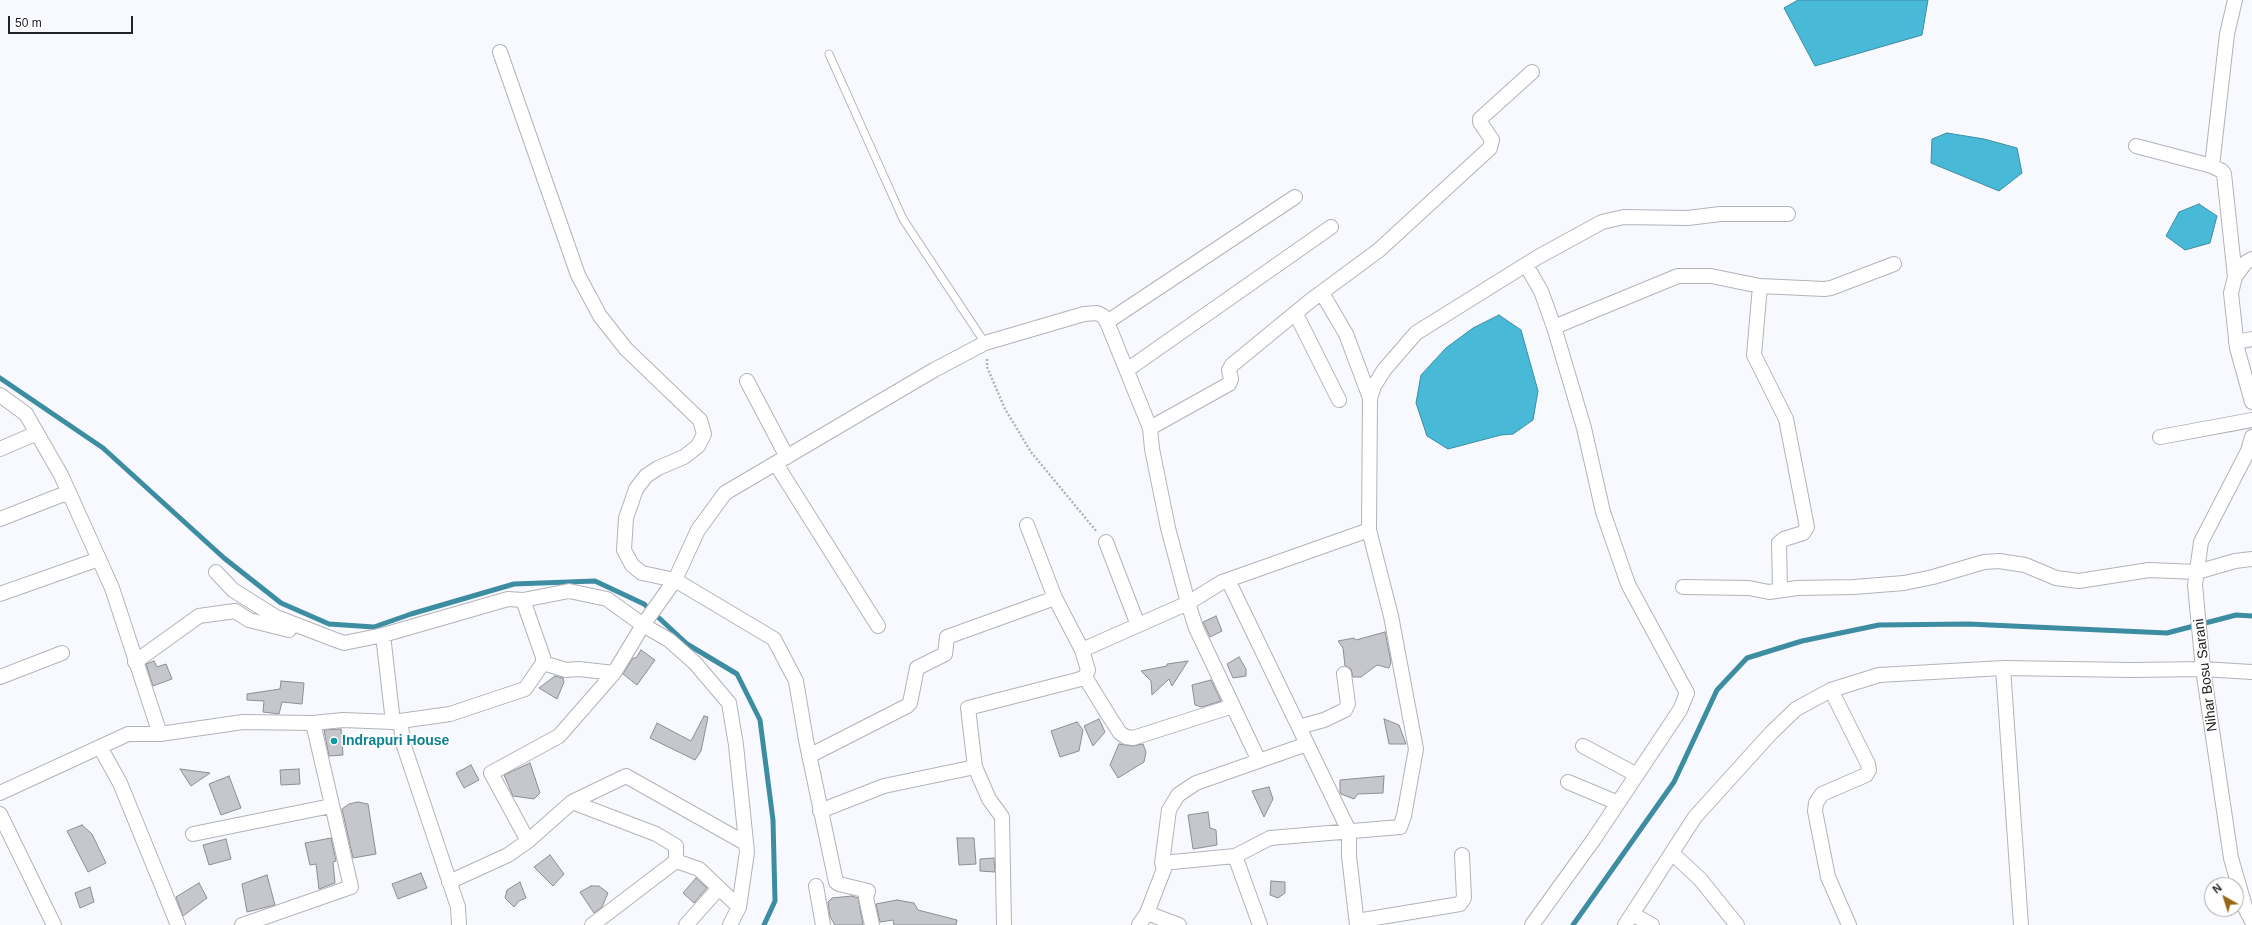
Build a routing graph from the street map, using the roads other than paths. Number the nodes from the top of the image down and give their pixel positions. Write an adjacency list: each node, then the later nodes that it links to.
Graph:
1 (2235, 0): 6 (street)
2 (500, 52): 44 (street)
3 (829, 54): 21 (lane)
4 (1532, 72): 15 (street)
5 (2136, 146): 6 (street)
6 (2212, 166): 13 (street)
7 (1295, 197): 17 (street)
8 (1788, 214): 12 (street)
9 (1331, 227): 22 (street)
10 (2252, 259): 13 (street)
11 (1894, 264): 14 (street)
12 (1529, 270): 18 (street); 25 (street)
13 (2235, 277): 20 (street)
14 (1760, 286): 18 (street); 47 (street)
15 (1322, 293): 16 (street); 25 (street)
16 (1296, 314): 26 (street); 29 (street)
17 (1107, 322): 21 (street); 22 (street)
18 (1554, 327): 80 (street)
19 (2252, 339): 20 (street)
20 (2236, 342): 27 (street)
21 (985, 343): 34 (street)
22 (1127, 370): 29 (street)
23 (747, 381): 34 (street)
24 (0, 395): 30 (street)
25 (1370, 398): 38 (street)
26 (1339, 400)
27 (2252, 402)
28 (2252, 420): 31 (street)
29 (1150, 428): 51 (street)
30 (37, 433): 33 (street); 35 (street)
31 (2160, 437)
32 (2252, 437): 43 (street, Nihar Bosu Sarani)
33 (0, 449)
34 (782, 461): 44 (street); 54 (street)
35 (69, 492): 36 (street); 40 (street)
36 (0, 519)
37 (1027, 525): 49 (street)
38 (1369, 530): 45 (street); 88 (street)
39 (1106, 542): 53 (street)
40 (98, 559): 48 (street); 59 (street)
41 (2252, 559): 43 (street)
42 (216, 572): 55 (street)
43 (2196, 578): 47 (street); 61 (street, Nihar Bosu Sarani)
44 (675, 580): 52 (street); 77 (street)
45 (1228, 580): 51 (street); 72 (street)
46 (1683, 587): 47 (street)
47 (1780, 590)
48 (0, 594)
49 (1055, 598): 57 (street); 77 (street)
50 (523, 600): 52 (street); 55 (street); 60 (street)
51 (1188, 603): 53 (street); 69 (street)
52 (643, 625): 64 (street); 91 (street)
53 (1138, 625): 57 (street)
54 (878, 626)
55 (383, 635): 71 (street)
56 (338, 649): 59 (street)
57 (1082, 650): 67 (street)
58 (62, 653): 66 (street)
59 (135, 662): 73 (street)
60 (543, 663): 64 (street); 71 (street)
61 (2203, 663): 62 (street); 63 (street); 103 (street, Nihar Bosu Sarani)
62 (2003, 668): 68 (street); 122 (street)
63 (2252, 672)
64 (614, 673): 90 (street)
65 (1344, 674): 72 (street)
66 (0, 677)
67 (1085, 677): 69 (street); 79 (street)
68 (1831, 690): 92 (street); 121 (street)
69 (1233, 706): 78 (street)
70 (313, 722): 71 (street); 73 (street); 85 (street)
71 (396, 722): 97 (street)
72 (1299, 727): 74 (street)
73 (160, 734): 76 (street)
74 (1307, 744): 78 (street); 88 (street)
75 (1583, 746): 80 (street)
76 (100, 747): 82 (street); 106 (street)
77 (809, 756): 86 (street)
78 (1259, 761): 96 (street)
79 (975, 767): 86 (street); 114 (street)
80 (1636, 775): 84 (street)
81 (1568, 782): 84 (street)
82 (0, 794)
83 (572, 802): 90 (street); 91 (street); 95 (street)
84 (1618, 803): 118 (street)
85 (330, 806): 89 (street); 107 (street)
86 (820, 811): 113 (street)
87 (0, 814): 105 (street)
88 (1349, 831): 94 (street); 104 (street)
89 (193, 834)
90 (528, 841): 97 (street)
91 (746, 843): 100 (street)
92 (1672, 853): 102 (street); 120 (street)
93 (1462, 854): 104 (street)
94 (1235, 856): 96 (street); 117 (street)
95 (676, 861): 99 (street); 109 (street)
96 (1162, 864): 101 (street)
97 (449, 882): 108 (street)
98 (816, 886): 112 (street)
99 (719, 888): 100 (street); 110 (street)
100 (739, 907): 111 (street)
101 (1147, 913): 115 (street); 116 (street)
102 (1629, 920): 119 (street)
103 (2252, 921)
104 (1357, 923)
105 (54, 925)
106 (178, 925)
107 (242, 925)
108 (459, 925)
109 (592, 925)
110 (686, 925)
111 (730, 925)
112 (823, 925)
113 (872, 925)
114 (1004, 925)
115 (1139, 925)
116 (1179, 925)
117 (1260, 925)
118 (1532, 925)
119 (1652, 925)
120 (1737, 925)
121 (1849, 925)
122 (2021, 925)

